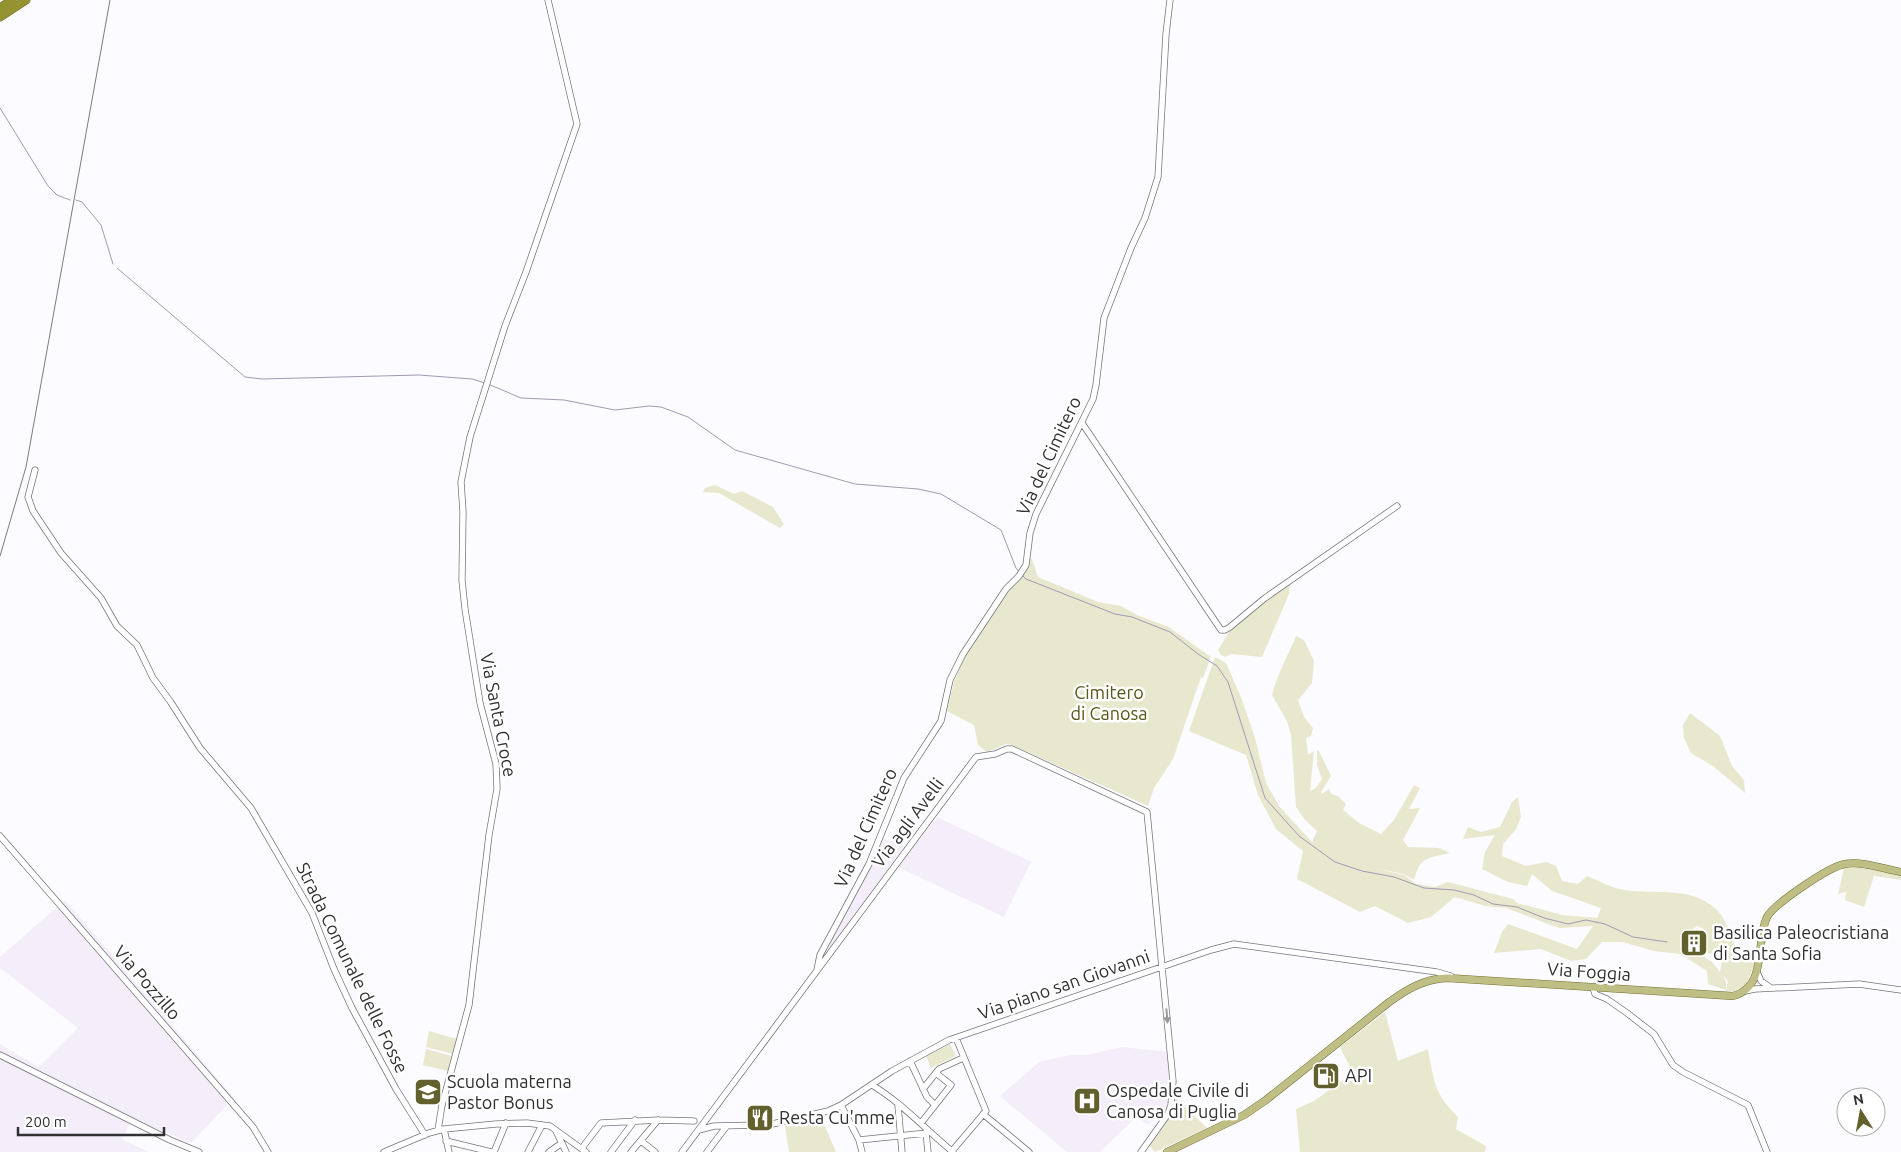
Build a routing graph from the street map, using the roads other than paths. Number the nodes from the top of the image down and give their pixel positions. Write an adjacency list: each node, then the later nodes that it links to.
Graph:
1 (12, 0): 5 (highway)
2 (26, 0): 6 (highway)
3 (548, 0): 42 (street, Via Santa Croce)
4 (1170, 0): 7 (street, Via del Cimitero)
5 (0, 8)
6 (0, 17)
7 (1082, 423): 9 (street); 13 (street, Via del Cimitero)
8 (35, 470): 45 (street, Strada Comunale delle Fosse)
9 (1397, 506)
10 (0, 836): 54 (street, Via Pozzillo)
11 (1901, 872): 14 (main road)
12 (1162, 967): 13 (street, Via agli Avelli); 15 (street, Via piano san Giovanni); 23 (street, Via piano san Giovanni); 71 (street, one-way to 71)
13 (817, 970): 43 (street, Via agli Avelli)
14 (1757, 972): 16 (main road); 17 (street)
15 (1456, 978): 18 (main road, Via Foggia); 50 (main road, Via Foggia)
16 (1753, 981): 17 (street); 19 (street); 22 (main road)
17 (1762, 982): 20 (street)
18 (1593, 988): 22 (main road, Via Foggia); 74 (street)
19 (1758, 988): 20 (street); 22 (street)
20 (1771, 988): 21 (street)
21 (1901, 990)
22 (1745, 991)
23 (956, 1038): 25 (street); 26 (street, Via piano san Giovanni)
24 (0, 1055): 53 (street)
25 (963, 1058): 27 (street); 33 (street)
26 (910, 1061): 28 (street, Via piano san Giovanni); 29 (street)
27 (936, 1073): 29 (street); 30 (street)
28 (872, 1085): 31 (street); 32 (street, Via piano san Giovanni)
29 (922, 1089): 30 (street)
30 (935, 1104): 37 (street)
31 (898, 1105): 37 (street); 46 (street)
32 (841, 1106): 40 (street, Via piano san Giovanni); 47 (street)
33 (983, 1114): 69 (street); 70 (street)
34 (635, 1120): 35 (street); 52 (street); 61 (street)
35 (658, 1120): 36 (street); 49 (street)
36 (694, 1121)
37 (921, 1123): 44 (street)
38 (506, 1124): 39 (street); 42 (street); 57 (street)
39 (542, 1125): 41 (street); 58 (street)
40 (726, 1127): 43 (street, Via piano san Giovanni); 65 (street)
41 (556, 1129): 51 (street); 52 (street)
42 (441, 1130): 45 (street); 48 (street, Via Santa Croce)
43 (699, 1130): 64 (street, Via agli Avelli)
44 (926, 1131): 46 (street); 68 (street); 69 (street)
45 (424, 1135): 55 (street)
46 (900, 1136): 47 (street); 67 (street)
47 (859, 1140): 66 (street)
48 (446, 1141): 56 (street, Via Santa Croce); 57 (street)
49 (641, 1141): 62 (street); 63 (street)
50 (1184, 1143): 72 (main road, Via Foggia); 73 (street)
51 (562, 1144): 59 (street); 60 (street)
52 (584, 1150)
53 (198, 1152)
54 (268, 1152)
55 (384, 1152)
56 (449, 1152)
57 (493, 1152)
58 (528, 1152)
59 (549, 1152)
60 (566, 1152)
61 (611, 1152)
62 (631, 1152)
63 (655, 1152)
64 (682, 1152)
65 (707, 1152)
66 (862, 1152)
67 (902, 1152)
68 (928, 1152)
69 (953, 1152)
70 (1028, 1152)
71 (1141, 1152)
72 (1167, 1152)
73 (1184, 1152)
74 (1768, 1152)

